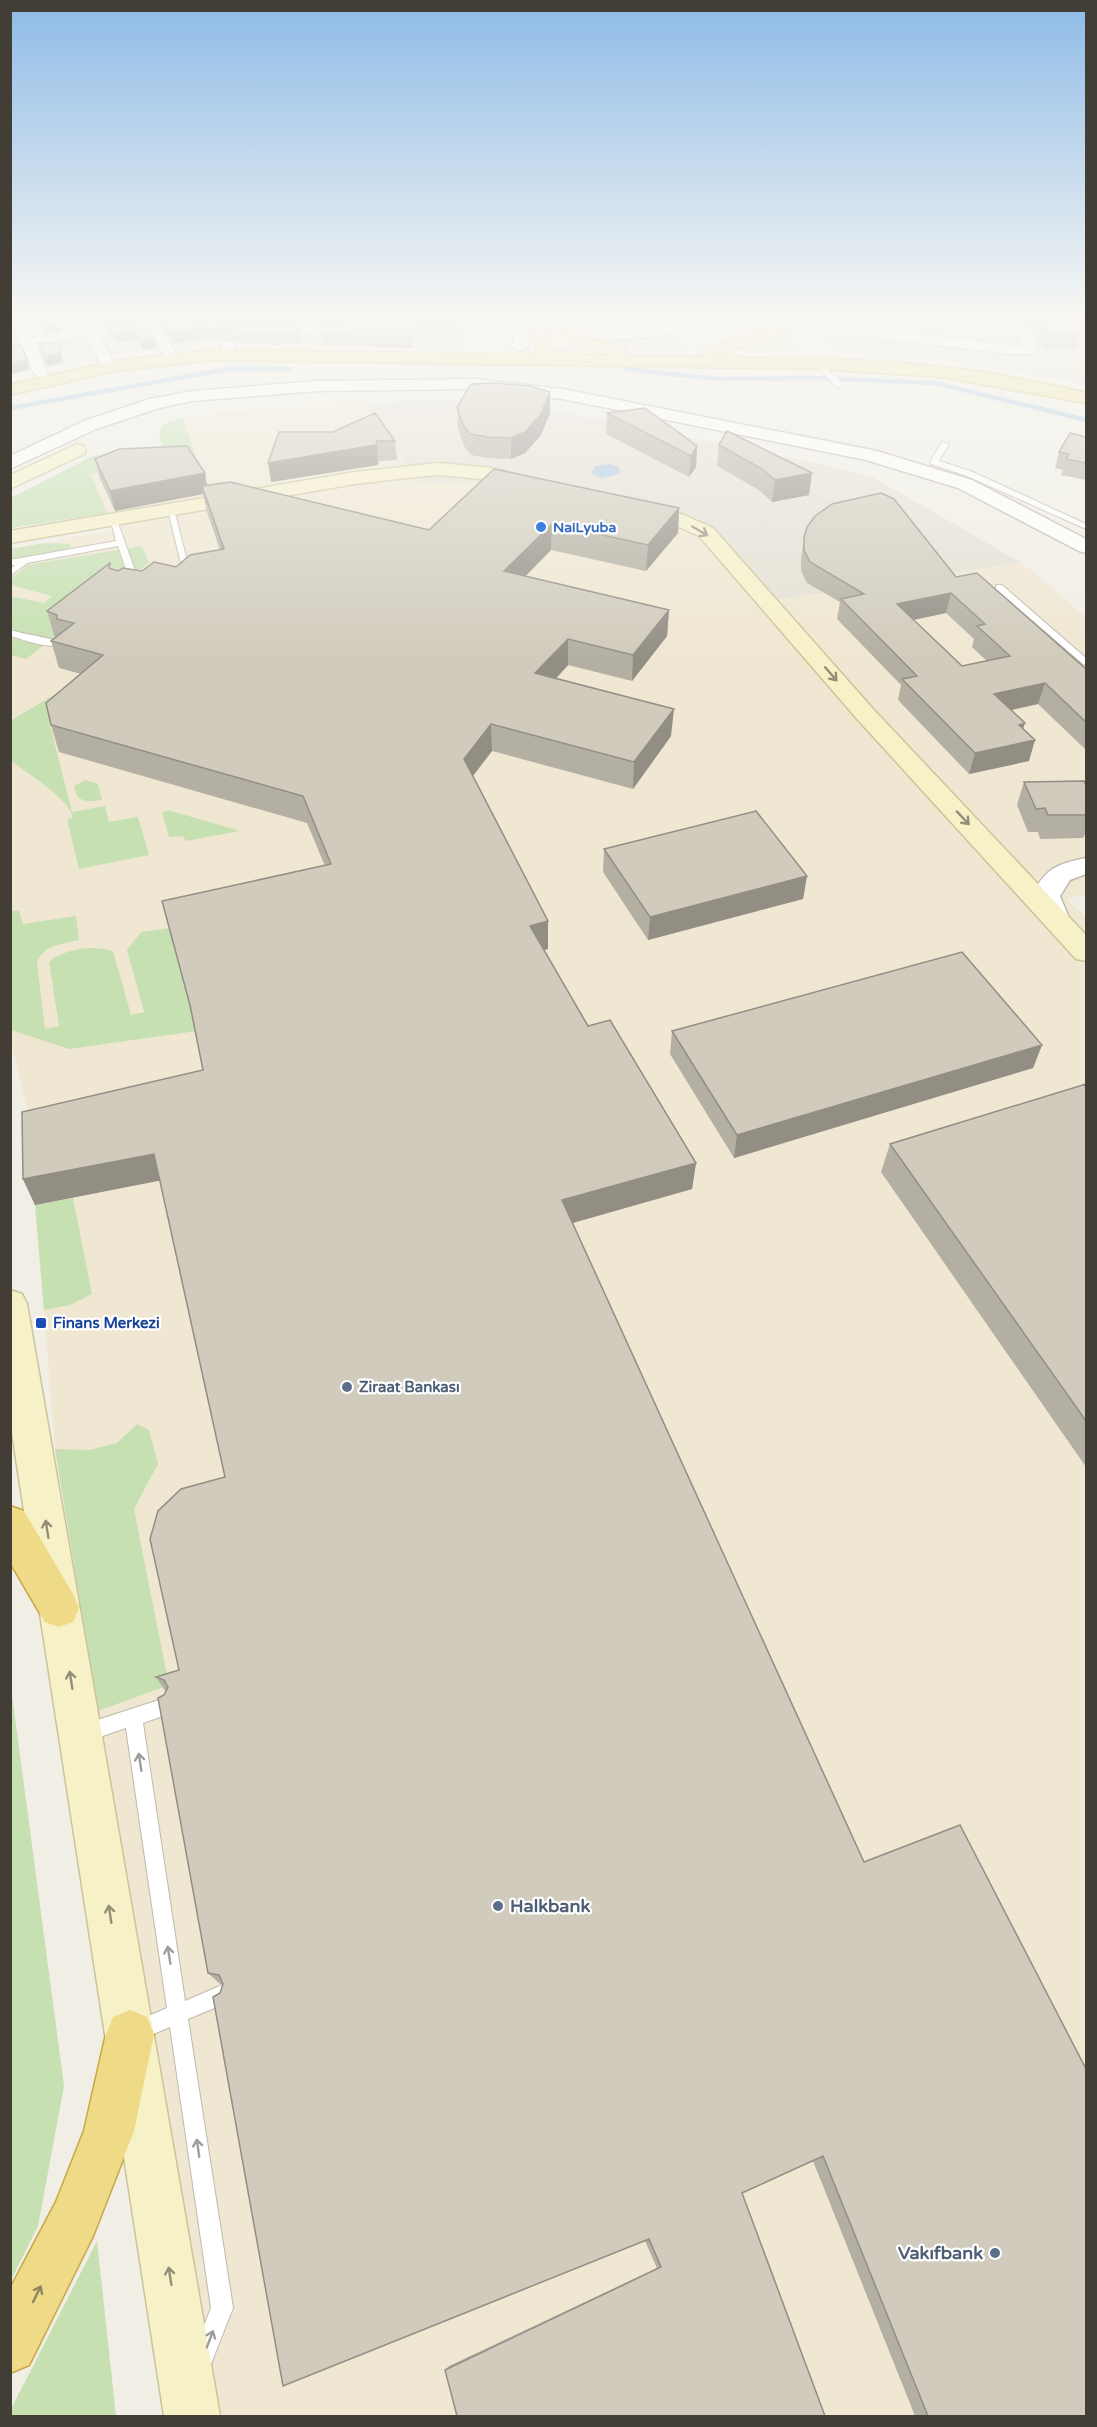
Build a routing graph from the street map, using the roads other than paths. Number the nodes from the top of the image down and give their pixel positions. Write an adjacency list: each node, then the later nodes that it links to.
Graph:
1 (73, 433): 8 (street)
2 (97, 433): 9 (street)
3 (109, 433): 7 (street)
4 (726, 433): 20 (street)
5 (764, 433): 19 (street)
6 (945, 444): 15 (lane)
7 (77, 450): 10 (main road)
8 (10, 463)
9 (10, 475)
10 (10, 483)
11 (558, 489): 13 (main road)
12 (617, 503): 31 (main road, one-way to 31)
13 (170, 509): 14 (main road); 16 (street); 23 (lane)
14 (113, 520): 17 (main road); 18 (lane)
15 (1086, 527)
16 (10, 532)
17 (10, 537)
18 (121, 543): 21 (lane); 26 (lane)
19 (1086, 547)
20 (1086, 559)
21 (24, 561): 22 (lane); 24 (lane)
22 (10, 563)
23 (186, 567)
24 (10, 574)
25 (999, 587): 29 (lane)
26 (122, 593)
27 (10, 633): 28 (lane)
28 (59, 643)
29 (1086, 662)
30 (1086, 866): 31 (street)
31 (1055, 918): 32 (main road)
32 (1086, 952)
33 (10, 1304): 35 (main road, one-way to 33)
34 (10, 1524): 35 (highway)
35 (59, 1608): 38 (main road, one-way to 35)
36 (168, 1706): 37 (lane)
37 (133, 1717): 38 (lane); 40 (lane, one-way to 37)
38 (80, 1734): 41 (main road, one-way to 38)
39 (222, 1995): 40 (lane)
40 (178, 2014): 41 (lane); 43 (lane, one-way to 40)
41 (130, 2034): 42 (highway, one-way to 41); 43 (main road, one-way to 41)
42 (10, 2346)
43 (191, 2405)

